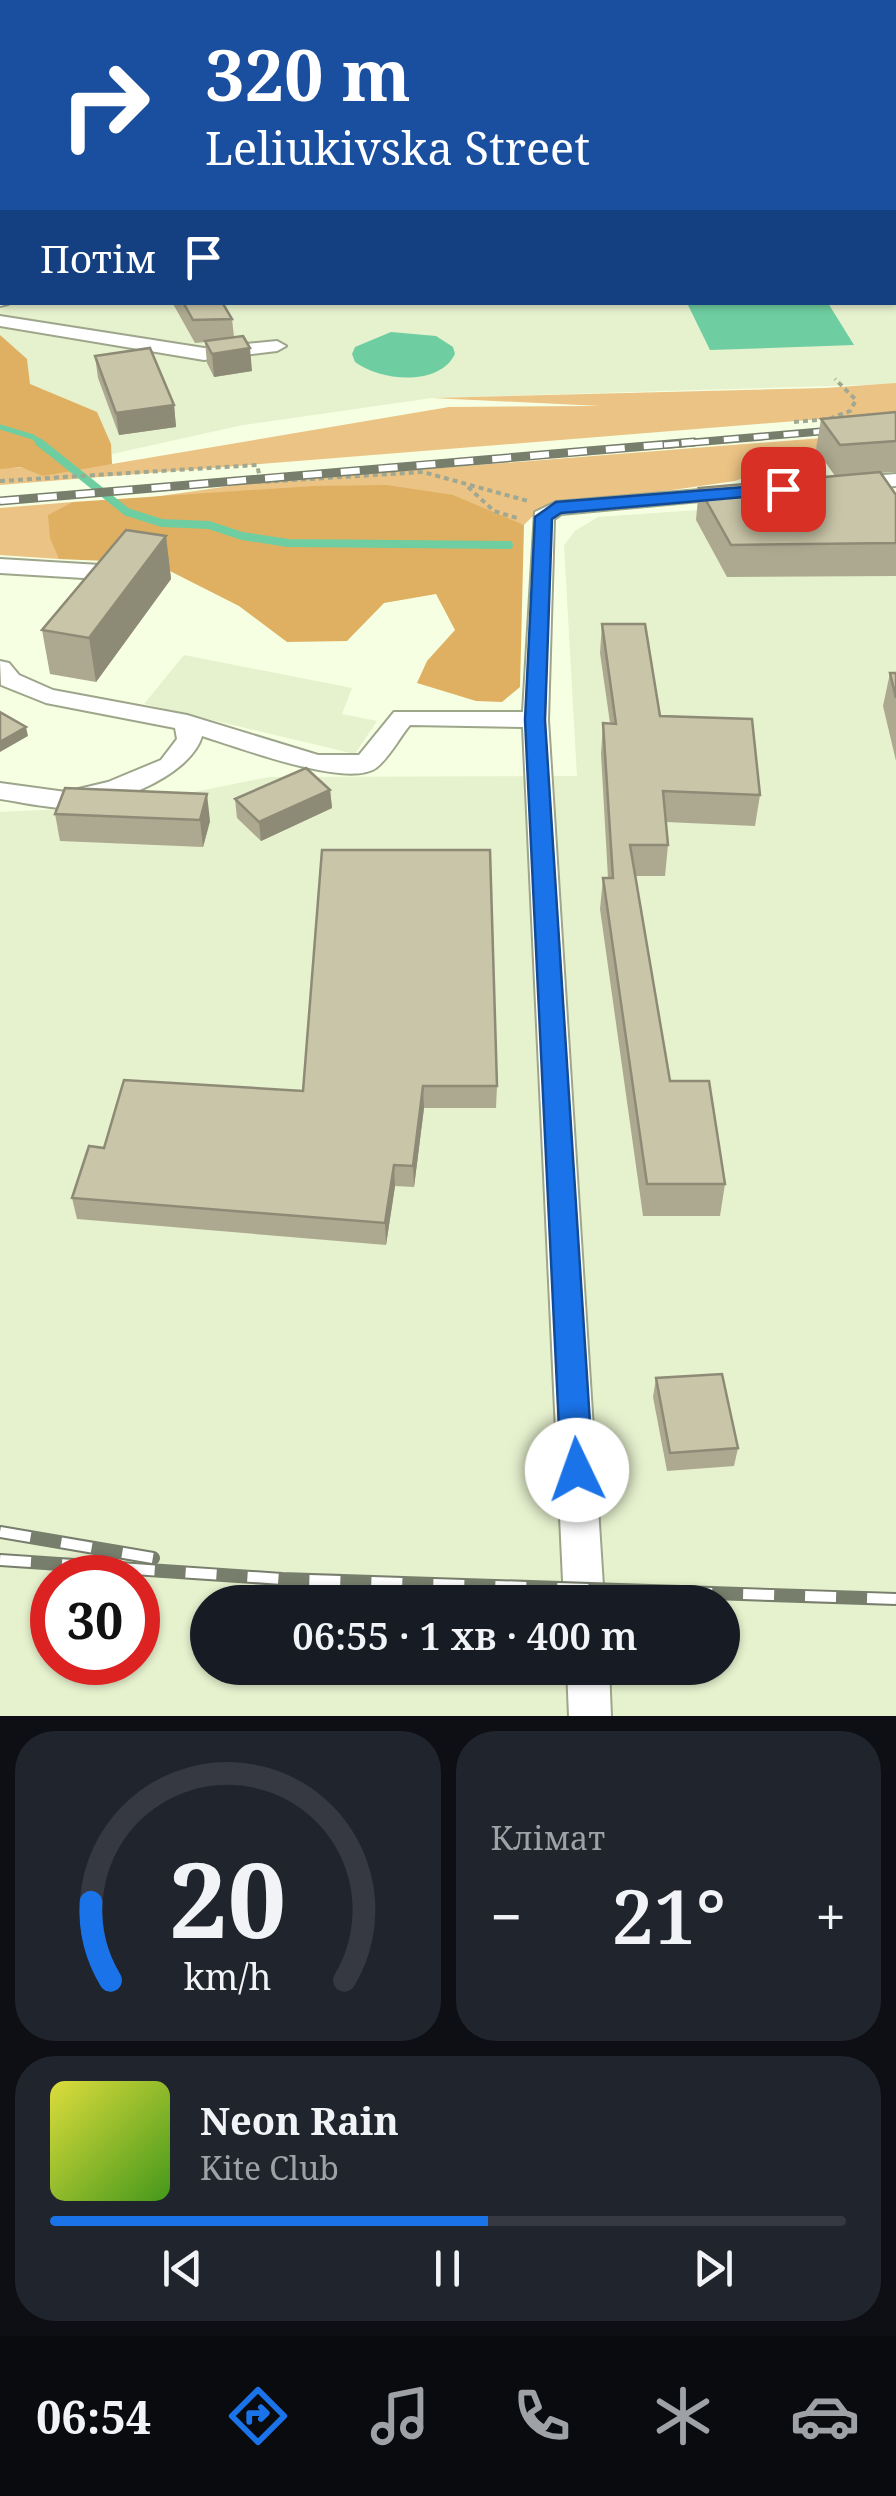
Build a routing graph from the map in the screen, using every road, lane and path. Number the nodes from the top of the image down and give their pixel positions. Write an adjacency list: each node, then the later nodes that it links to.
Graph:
1 (0, 321): 2 (street)
2 (278, 346)
3 (835, 379): 4 (path)
4 (794, 422)
5 (896, 480): 8 (street)
6 (0, 481): 7 (path)
7 (465, 484): 10 (path); 10 (path)
8 (820, 486)
9 (764, 491): 10 (street)
10 (550, 512): 14 (street)
11 (0, 566): 12 (street)
12 (117, 573)
13 (0, 668): 15 (street)
14 (535, 720): 15 (street); 17 (street)
15 (187, 723): 16 (street)
16 (0, 792)
17 (583, 1585)
18 (589, 1685): 19 (street)
19 (590, 1716)

